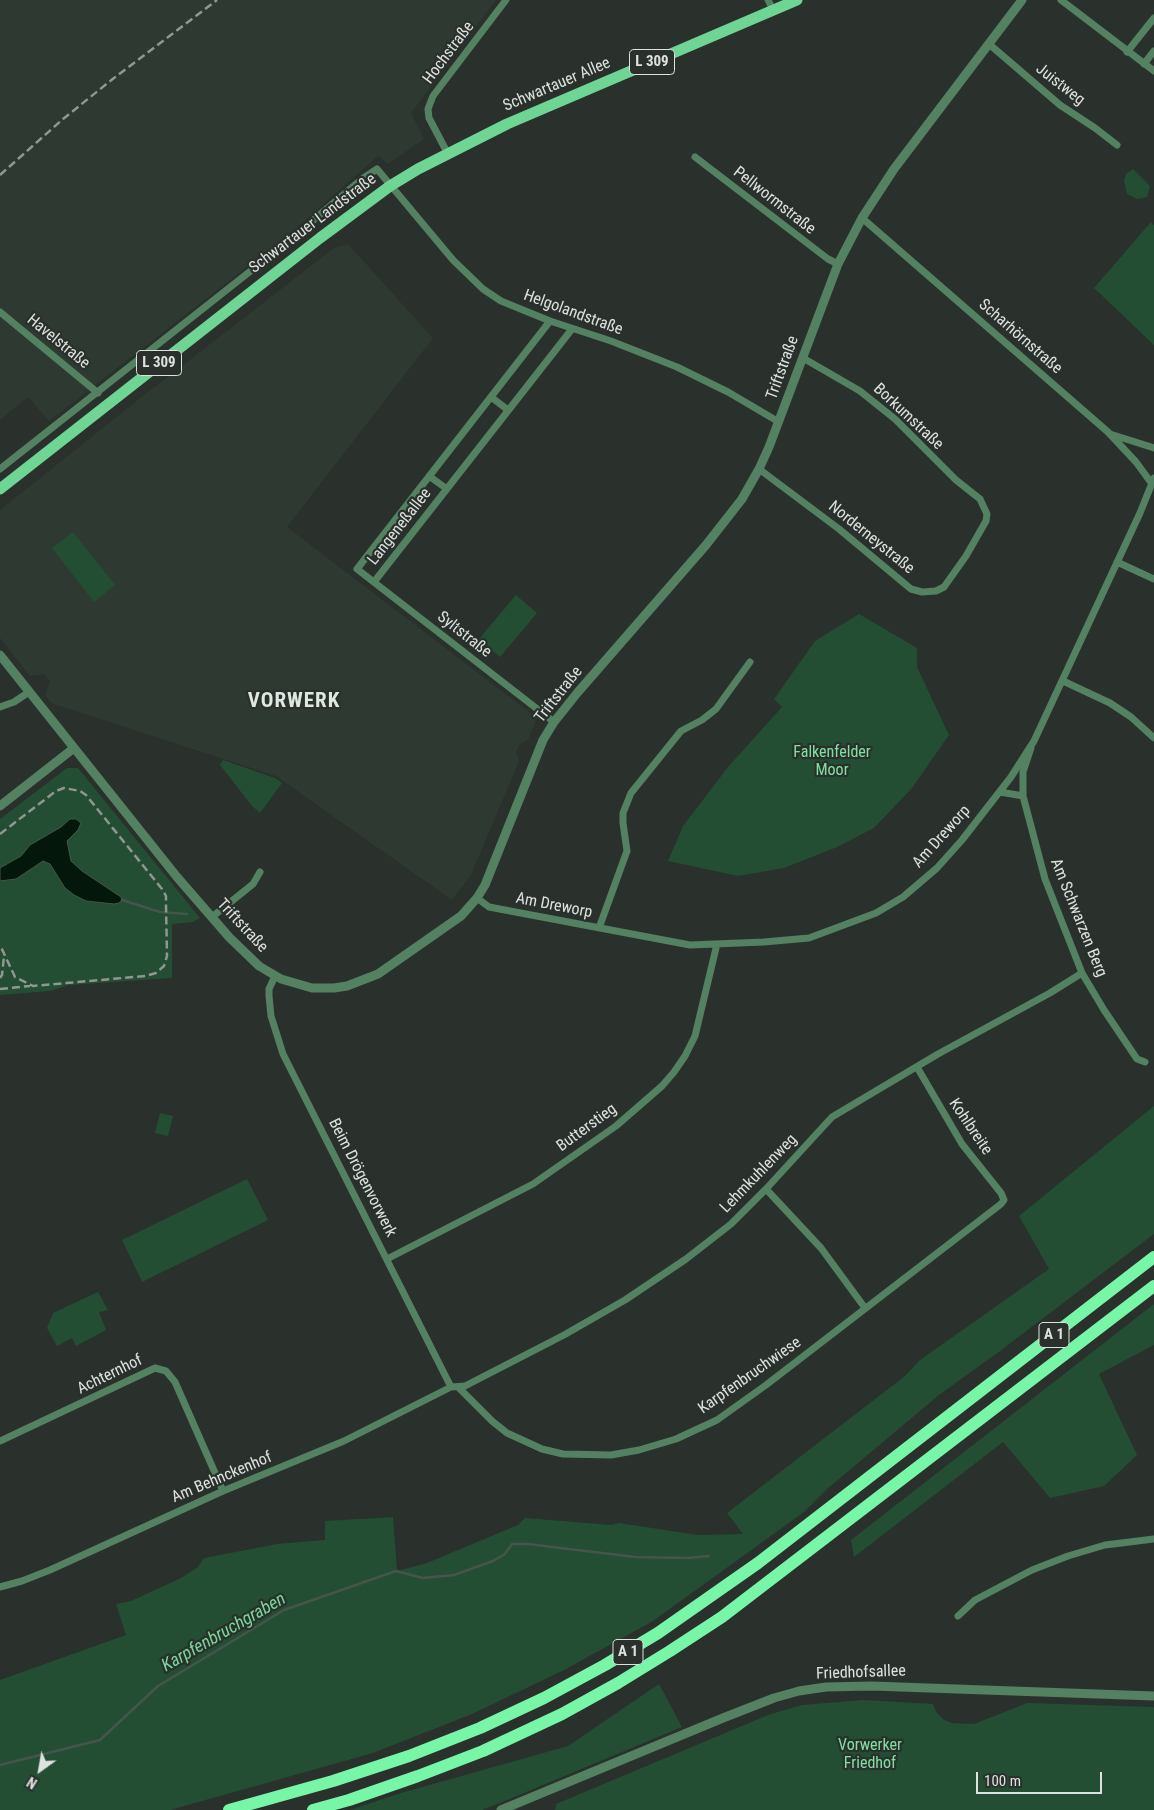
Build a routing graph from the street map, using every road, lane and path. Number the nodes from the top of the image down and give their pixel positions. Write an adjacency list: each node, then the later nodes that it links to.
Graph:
1 (506, 0): 13 (street, Hochstraße)
2 (797, 0): 5 (main road, Schwartauer Allee / L 309)
3 (1022, 0): 7 (street, Triftstraße)
4 (1061, 0): 9 (street)
5 (771, 5): 13 (main road, Schwartauer Allee / L 309)
6 (1154, 18): 9 (street)
7 (988, 44): 12 (street, Juistweg); 16 (street, Triftstraße)
8 (1154, 51): 10 (street)
9 (1127, 52): 10 (street)
10 (1144, 64): 11 (street)
11 (1154, 71)
12 (1117, 145)
13 (448, 154): 15 (main road, Schwartauer Allee / L 309)
14 (695, 157): 17 (street, Pellwormstraße)
15 (390, 186): 19 (street, Helgolandstraße); 22 (street, Schwartauer Landstraße); 32 (main road, Schwartauer Landstraße / L 309)
16 (862, 218): 17 (street, Triftstraße); 26 (street, Scharhörnstraße)
17 (838, 264): 21 (street, Triftstraße)
18 (0, 312): 22 (street, Havelstraße)
19 (550, 321): 20 (street, Helgolandstraße); 23 (street, Langeneßallee)
20 (572, 328): 24 (street, Langeneßallee); 25 (street, Helgolandstraße)
21 (803, 358): 25 (street, Triftstraße); 34 (street, Borkumstraße)
22 (98, 393): 28 (street, Schwartauer Landstraße)
23 (491, 396): 24 (street); 30 (street, Langeneßallee)
24 (508, 410): 33 (street, Langeneßallee)
25 (779, 422): 29 (street, Triftstraße)
26 (1109, 434): 27 (street); 31 (street, Scharhörnstraße)
27 (1154, 448)
28 (0, 469)
29 (759, 469): 34 (street, Norderneystraße); 44 (street, Triftstraße)
30 (429, 476): 33 (street, Langeneßallee); 36 (street, Langeneßallee)
31 (1153, 481): 35 (street, Am Dreworp)
32 (0, 489)
33 (447, 489): 38 (street, Langeneßallee)
34 (986, 508)
35 (1117, 562): 37 (street); 41 (street, Am Dreworp)
36 (357, 569): 38 (street, Syltstraße)
37 (1154, 580)
38 (374, 582): 44 (street, Syltstraße)
39 (0, 655): 42 (street, Triftstraße)
40 (750, 662): 54 (street)
41 (1063, 681): 45 (street); 46 (street, Am Dreworp)
42 (29, 692): 43 (street); 47 (street, Triftstraße)
43 (0, 707)
44 (554, 722): 52 (street, Triftstraße)
45 (1154, 738)
46 (1034, 741): 48 (street, Am Dreworp); 49 (street, Am Schwarzen Berg)
47 (74, 748): 50 (street); 53 (street, Triftstraße)
48 (1000, 792): 49 (street); 55 (street, Am Dreworp)
49 (1022, 796): 56 (street, Am Schwarzen Berg)
50 (0, 806)
51 (260, 872): 53 (street)
52 (478, 898): 54 (street, Am Dreworp); 57 (street, Triftstraße)
53 (212, 917): 57 (street, Triftstraße)
54 (599, 928): 55 (street, Am Dreworp)
55 (717, 944): 63 (street, Butterstieg)
56 (1082, 973): 58 (street, Am Schwarzen Berg); 59 (street, Lehmkuhlenweg)
57 (275, 976): 63 (street, Beim Drögenvorwerk)
58 (1145, 1062)
59 (917, 1067): 60 (street, Lehmkuhlenweg); 61 (street, Kohlbreite)
60 (766, 1189): 65 (street); 66 (street, Lehmkuhlenweg)
61 (1004, 1200): 65 (street, Karpfenbruchwiese)
62 (1154, 1257): 73 (highway, A 1)
63 (387, 1259): 66 (street, Beim Drögenvorwerk)
64 (1154, 1286): 74 (highway, A 1)
65 (865, 1308): 66 (street, Karpfenbruchwiese)
66 (455, 1387): 68 (street, Am Behnckenhof)
67 (0, 1441): 68 (street, Achternhof)
68 (223, 1491): 70 (street, Am Behnckenhof)
69 (1154, 1539): 71 (street)
70 (0, 1587)
71 (958, 1616)
72 (1154, 1696): 75 (street, Friedhofsallee)
73 (229, 1810)
74 (313, 1810)
75 (501, 1810)

